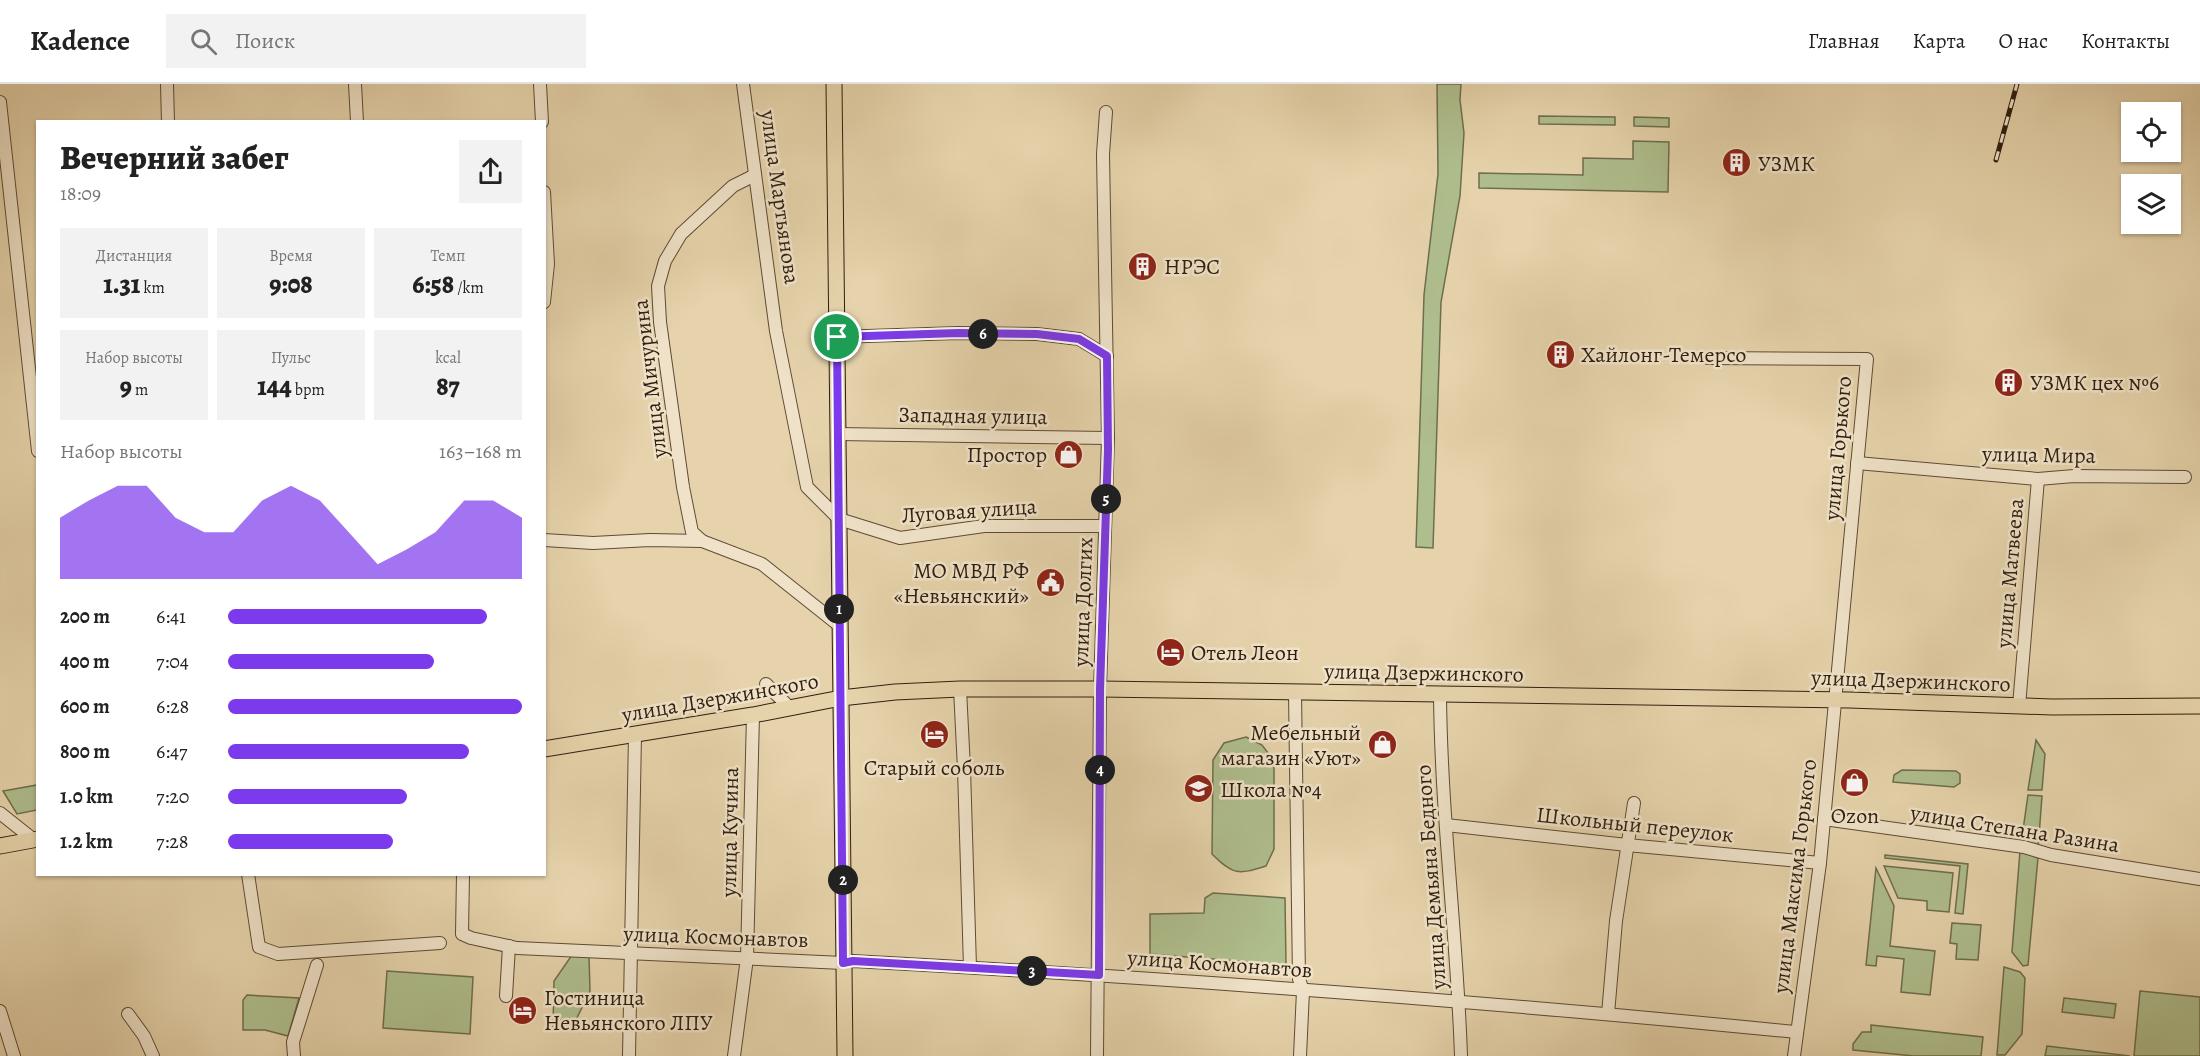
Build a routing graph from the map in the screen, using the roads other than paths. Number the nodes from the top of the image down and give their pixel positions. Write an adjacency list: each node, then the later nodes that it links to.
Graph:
1 (166, 84): 8 (street)
2 (355, 84): 9 (street)
3 (540, 84): 10 (street)
4 (743, 84): 11 (street, улица Мартьянова)
5 (834, 84): 14 (main road)
6 (0, 102): 17 (street)
7 (1106, 112): 15 (street, улица Долгих)
8 (168, 120)
9 (357, 120)
10 (542, 120)
11 (755, 175): 23 (street, улица Мартьянова); 26 (street, улица Мичурина)
12 (546, 228): 13 (street)
13 (546, 283)
14 (837, 337): 15 (street); 18 (main road)
15 (1107, 356): 19 (street, улица Долгих)
16 (1708, 358): 20 (street, улица Горького)
17 (36, 433)
18 (837, 434): 19 (street, Западная улица); 23 (main road)
19 (1108, 438): 24 (street, улица Долгих)
20 (1857, 463): 22 (street, улица Мира); 34 (street, улица Горького)
21 (2185, 477): 22 (street, улица Мира)
22 (2038, 479): 35 (street, улица Матвеева)
23 (839, 519): 24 (street, Луговая улица); 27 (main road)
24 (1105, 526): 30 (street, улица Долгих)
25 (546, 540): 26 (street)
26 (702, 542): 27 (street)
27 (840, 626): 33 (main road)
28 (766, 684): 37 (street)
29 (960, 689): 30 (main road, улица Дзержинского); 33 (main road, улица Дзержинского); 58 (street)
30 (1100, 689): 31 (main road, улица Дзержинского); 59 (street, улица Долгих)
31 (1295, 693): 32 (main road, улица Дзержинского); 60 (street)
32 (1440, 694): 34 (main road, улица Дзержинского); 44 (street, улица Демьяна Бедного)
33 (841, 698): 37 (main road, улица Дзержинского); 56 (main road)
34 (1834, 700): 35 (main road, улица Дзержинского); 43 (street, улица Максима Горького)
35 (2019, 706): 36 (main road, улица Дзержинского)
36 (2200, 706)
37 (790, 708): 38 (main road, улица Дзержинского)
38 (753, 715): 39 (main road, улица Дзержинского); 55 (street, улица Кучина)
39 (635, 735): 40 (main road, улица Дзержинского); 54 (street)
40 (546, 749)
41 (1634, 803): 46 (street)
42 (0, 813): 45 (street)
43 (1824, 819): 48 (street, улица Максима Горького); 51 (street, улица Степана Разина)
44 (1446, 825): 46 (street, Школьный переулок); 62 (street, улица Демьяна Бедного)
45 (36, 839): 47 (main road)
46 (1627, 845): 48 (street, Школьный переулок); 65 (street)
47 (0, 846)
48 (1820, 863): 66 (street, улица Максима Горького)
49 (248, 876): 52 (street)
50 (464, 876): 53 (street, улица Космонавтов)
51 (2200, 879)
52 (440, 943)
53 (509, 946): 54 (street, улица Космонавтов); 61 (street)
54 (631, 953): 55 (street, улица Космонавтов); 70 (street)
55 (747, 957): 56 (street, улица Космонавтов); 71 (street, улица Кучина)
56 (843, 963): 58 (street, улица Космонавтов); 72 (main road)
57 (316, 965): 69 (street)
58 (970, 967): 59 (street, улица Космонавтов)
59 (1099, 975): 60 (street, улица Космонавтов); 73 (street, улица Долгих)
60 (1303, 991): 62 (street, улица Космонавтов); 74 (street)
61 (506, 996)
62 (1459, 1002): 65 (street, улица Космонавтов); 75 (street, улица Демьяна Бедного)
63 (0, 1011): 67 (street)
64 (128, 1014): 68 (street)
65 (1608, 1014): 66 (street, улица Космонавтов)
66 (1796, 1032): 76 (street, улица Максима Горького)
67 (14, 1056)
68 (153, 1056)
69 (294, 1056)
70 (629, 1056)
71 (734, 1056)
72 (845, 1056)
73 (1097, 1056)
74 (1300, 1056)
75 (1461, 1056)
76 (1794, 1056)

